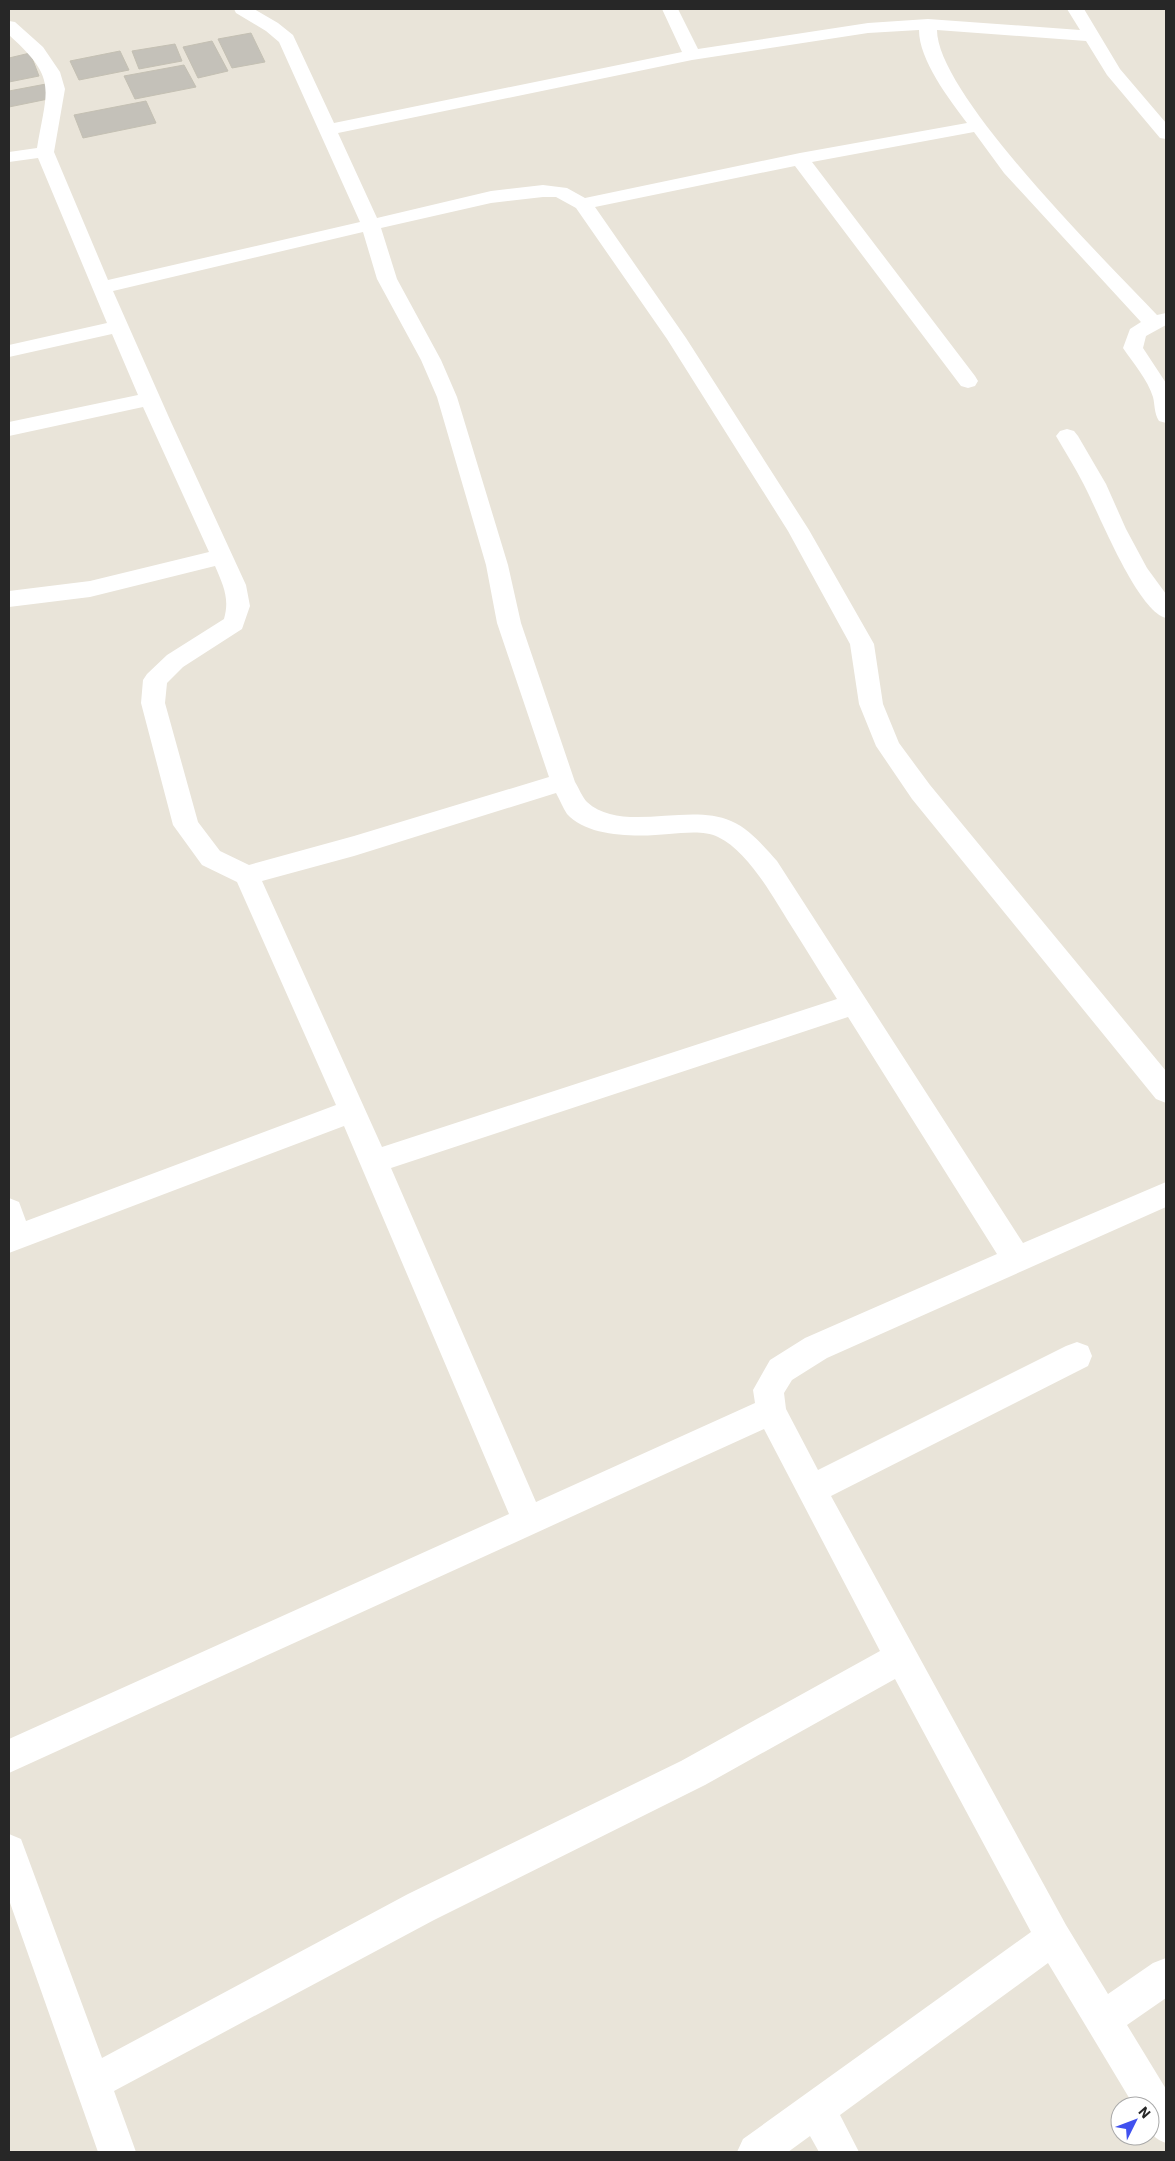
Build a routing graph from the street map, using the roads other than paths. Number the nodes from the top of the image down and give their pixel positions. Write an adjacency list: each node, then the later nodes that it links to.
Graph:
1 (242, 9): 9 (street)
2 (670, 9): 7 (street)
3 (1076, 9): 6 (street)
4 (928, 24): 6 (street); 7 (street); 8 (street)
5 (9, 26): 11 (street)
6 (1092, 36): 10 (street)
7 (692, 55): 9 (street)
8 (978, 126): 13 (street); 17 (street)
9 (328, 130): 15 (street)
10 (1166, 134)
11 (45, 152): 12 (street); 16 (street)
12 (9, 158)
13 (800, 159): 14 (street); 21 (street)
14 (583, 204): 15 (street); 32 (street)
15 (371, 226): 16 (street); 29 (street)
16 (103, 287): 18 (street)
17 (1160, 321): 20 (street)
18 (120, 326): 19 (street); 22 (street)
19 (9, 351)
20 (1160, 375): 23 (street)
21 (968, 381)
22 (151, 399): 24 (street); 26 (street)
23 (1165, 411)
24 (9, 429)
25 (1067, 436): 28 (street)
26 (223, 556): 27 (street); 30 (street)
27 (9, 599)
28 (1166, 610)
29 (563, 782): 30 (street); 31 (street)
30 (248, 875): 33 (street)
31 (854, 1004): 34 (street); 37 (street)
32 (1166, 1092)
33 (352, 1111): 34 (street); 36 (street)
34 (373, 1162): 41 (street)
35 (1166, 1194): 37 (street)
36 (12, 1229)
37 (1017, 1260): 39 (street)
38 (1078, 1356): 40 (street)
39 (771, 1411): 40 (street); 41 (street)
40 (812, 1490): 42 (street)
41 (528, 1521): 43 (street)
42 (902, 1658): 45 (street); 48 (street)
43 (9, 1756)
44 (9, 1851): 48 (street)
45 (1053, 1938): 47 (street); 49 (street)
46 (1166, 1976): 47 (street)
47 (1103, 2020): 50 (street)
48 (92, 2083): 51 (street)
49 (816, 2110): 52 (street); 53 (street)
50 (1166, 2124)
51 (117, 2152)
52 (756, 2152)
53 (840, 2152)

